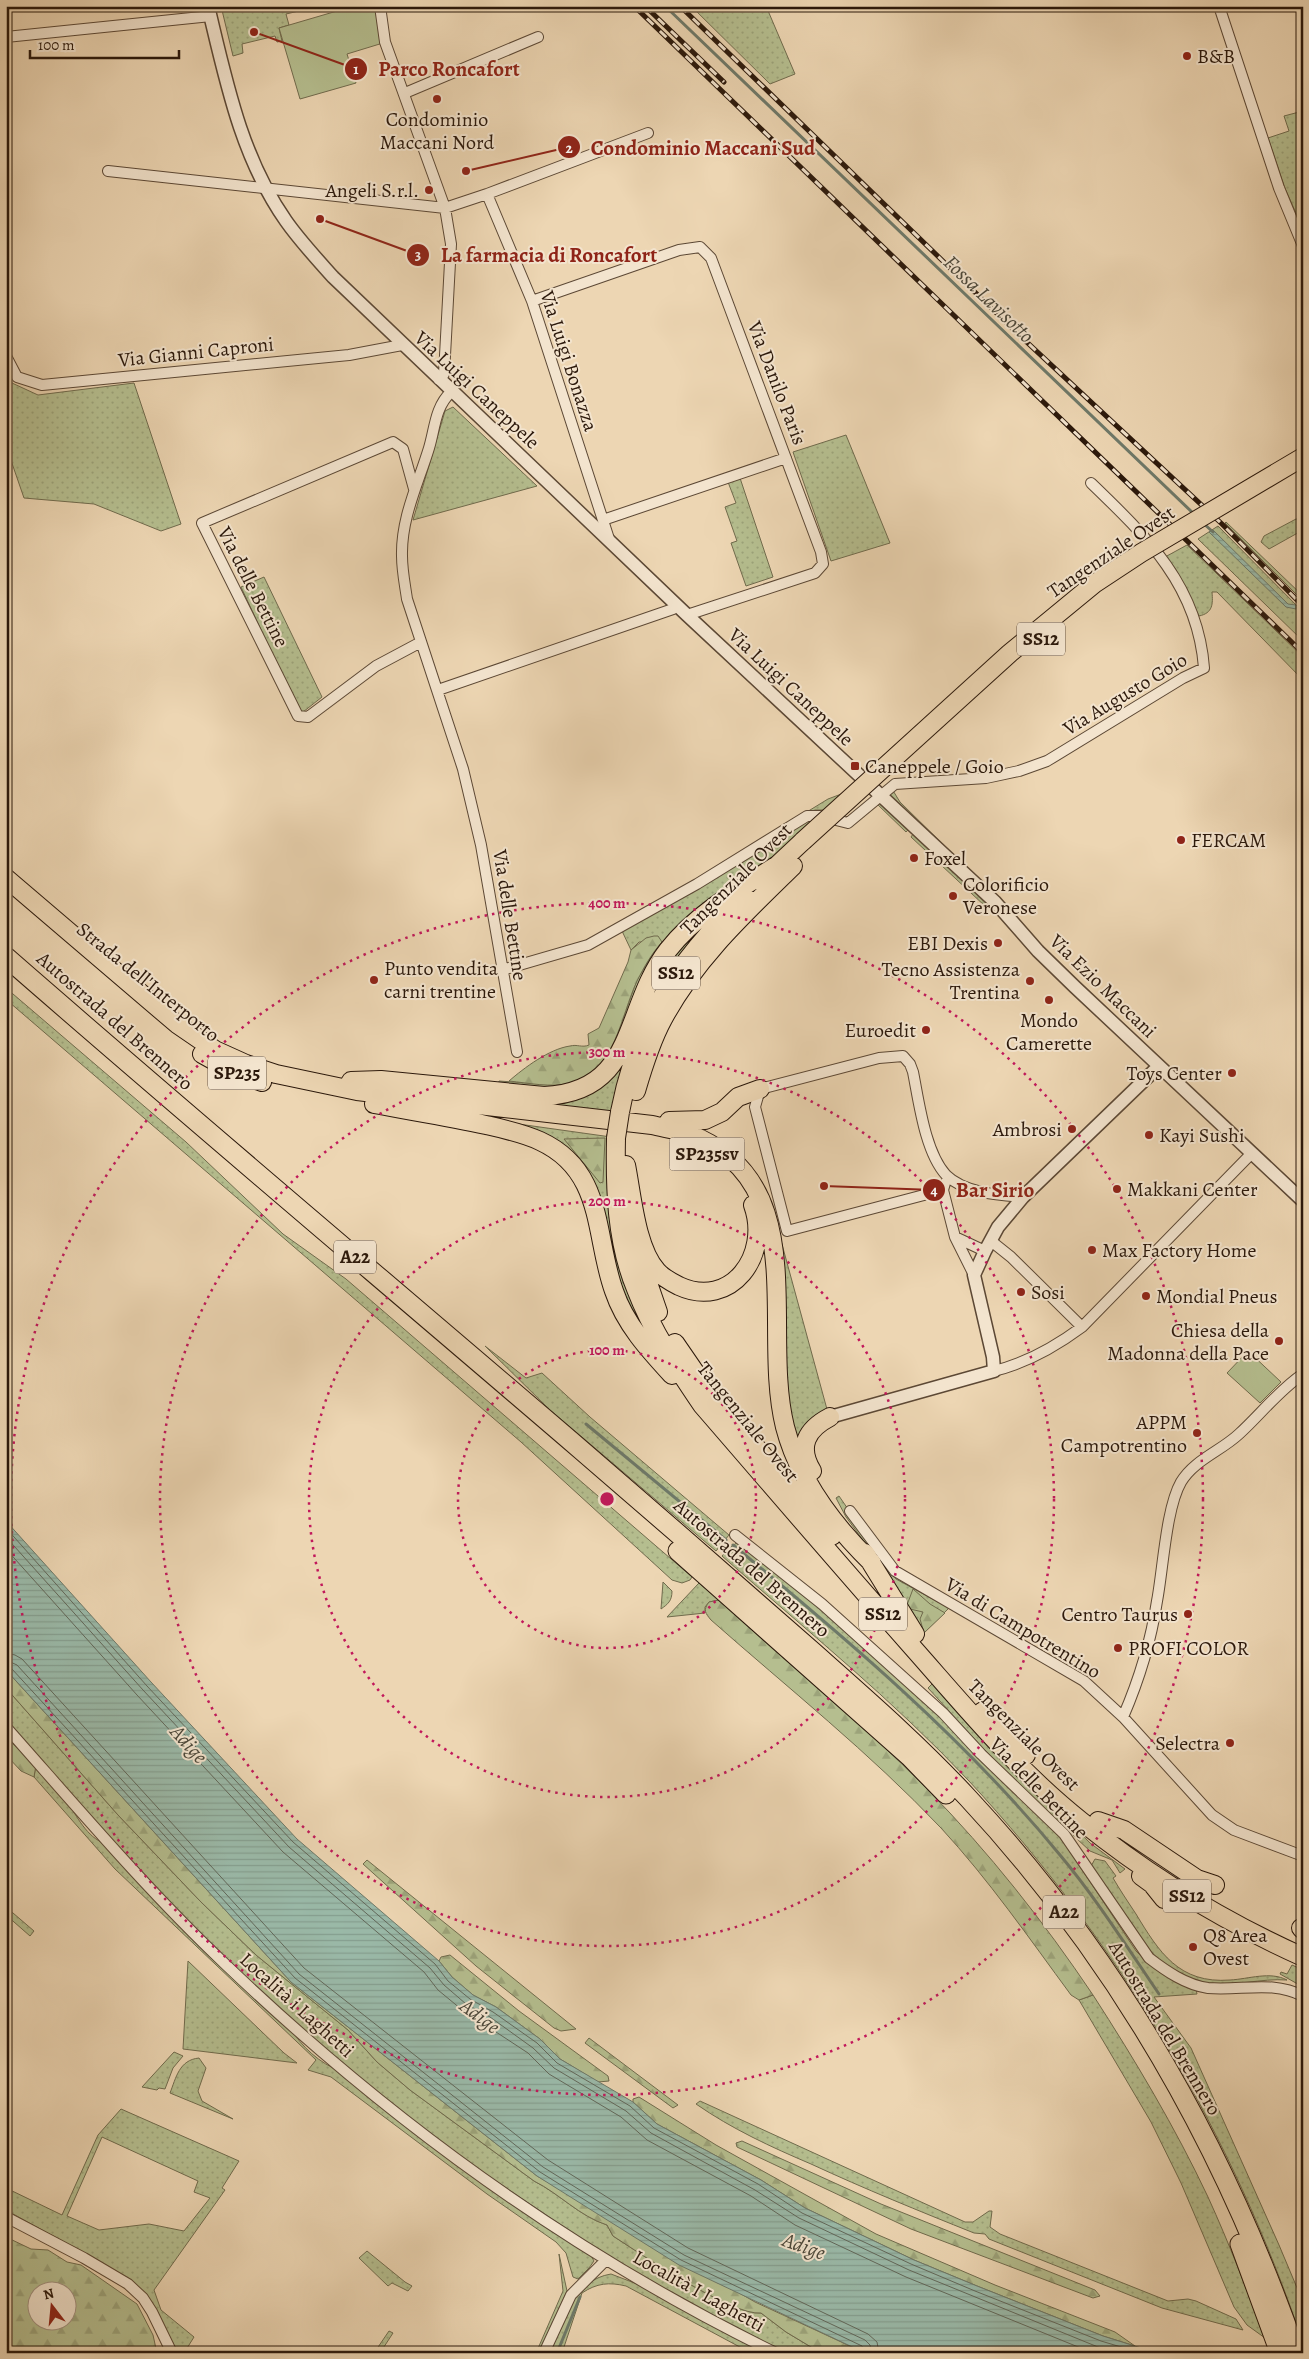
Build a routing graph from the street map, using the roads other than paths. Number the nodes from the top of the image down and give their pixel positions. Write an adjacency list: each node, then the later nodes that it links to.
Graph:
1 (380, 6): 6 (street)
2 (1219, 6): 12 (street)
3 (210, 11): 4 (street); 9 (street, Via Luigi Caneppele)
4 (6, 37)
5 (538, 37): 6 (street)
6 (404, 93): 11 (street)
7 (648, 133): 10 (street)
8 (108, 171): 9 (street)
9 (266, 188): 11 (street); 14 (street, Via Luigi Caneppele)
10 (488, 194): 11 (street); 13 (street, Via Luigi Bonazza)
11 (445, 208): 16 (street)
12 (1303, 246)
13 (532, 301): 19 (street, Via Danilo Paris); 23 (street, Via Luigi Bonazza)
14 (402, 345): 15 (street, Via Gianni Caproni); 16 (street, Via Luigi Caneppele)
15 (6, 356)
16 (442, 377): 17 (street, Via Luigi Caneppele)
17 (451, 392): 22 (street, Via delle Bettine); 24 (street, Via Luigi Caneppele)
18 (1303, 457): 30 (highway, Tangenziale Ovest / SS12, bridge)
19 (786, 458): 23 (street); 26 (street, Via Danilo Paris)
20 (1303, 470): 30 (highway, Tangenziale Ovest / SS12)
21 (1091, 483): 29 (street, Via Augusto Goio)
22 (414, 489): 27 (street, Via delle Bettine); 27 (street, Via delle Bettine)
23 (603, 520): 24 (street, Via Luigi Bonazza)
24 (610, 542): 25 (street, Via Luigi Caneppele)
25 (677, 605): 26 (street, Via Luigi Caneppele); 28 (street)
26 (687, 615): 29 (street, Via Luigi Caneppele)
27 (421, 642): 28 (street, Via delle Bettine)
28 (438, 690): 35 (street, Via delle Bettine)
29 (876, 798): 35 (street); 38 (street, Via Ezio Maccani)
30 (807, 845): 31 (highway, Tangenziale Ovest / SS12); 42 (highway, Tangenziale Ovest / SS12)
31 (779, 864): 39 (highway); 42 (highway, Tangenziale Ovest / SS12)
32 (6, 878): 39 (highway, Strada dell'Interporto / SP235)
33 (6, 893): 41 (highway, Strada dell'Interporto / SP235)
34 (6, 957): 62 (highway, Autostrada del Brennero / A22)
35 (502, 970): 37 (street, Via delle Bettine)
36 (6, 972): 62 (highway, Autostrada del Brennero / A22)
37 (517, 1052)
38 (1159, 1066): 45 (street, Via Ezio Maccani); 49 (street)
39 (310, 1082): 43 (highway, SP235sv)
40 (760, 1089): 43 (highway); 47 (street); 48 (street)
41 (362, 1101): 46 (highway, SP235sv); 57 (highway)
42 (626, 1112): 44 (highway, Tangenziale Ovest / SS12)
43 (652, 1125): 61 (highway, SP235sv)
44 (622, 1138): 46 (highway, Tangenziale Ovest / SS12); 57 (highway, Tangenziale Ovest / SS12)
45 (1252, 1153): 50 (street, Via Ezio Maccani); 54 (street)
46 (626, 1165): 63 (highway, Tangenziale Ovest / SS12)
47 (946, 1175): 48 (street); 49 (street)
48 (944, 1190): 51 (street)
49 (1023, 1196): 52 (street)
50 (1303, 1200)
51 (955, 1237): 52 (street); 53 (street)
52 (988, 1246): 53 (street); 54 (street)
53 (974, 1275): 55 (street)
54 (1082, 1327): 55 (street)
55 (994, 1372): 58 (street)
56 (1303, 1374): 64 (street)
57 (702, 1405): 66 (highway, Tangenziale Ovest / SS12)
58 (830, 1417): 61 (highway)
59 (850, 1511): 64 (street, Via di Campotrentino)
60 (735, 1535): 75 (street, Via delle Bettine)
61 (872, 1563): 63 (highway, SP235sv)
62 (706, 1566): 78 (highway, Autostrada del Brennero / A22)
63 (915, 1634): 67 (highway, Tangenziale Ovest / SS12)
64 (1123, 1717): 68 (street, Via di Campotrentino)
65 (6, 1727): 77 (street, Località i Laghetti)
66 (1080, 1821): 70 (highway); 73 (highway, Tangenziale Ovest / SS12)
67 (1098, 1821): 69 (highway); 71 (highway, Tangenziale Ovest / SS12)
68 (1303, 1856)
69 (1215, 1885)
70 (1164, 1899)
71 (1302, 1934)
72 (1253, 1948): 74 (highway)
73 (1303, 1956)
74 (1303, 1965)
75 (1303, 1996)
76 (6, 2217): 79 (street)
77 (606, 2260): 80 (street); 81 (street, Località I Laghetti)
78 (1287, 2348)
79 (172, 2353)
80 (544, 2353)
81 (776, 2353)

